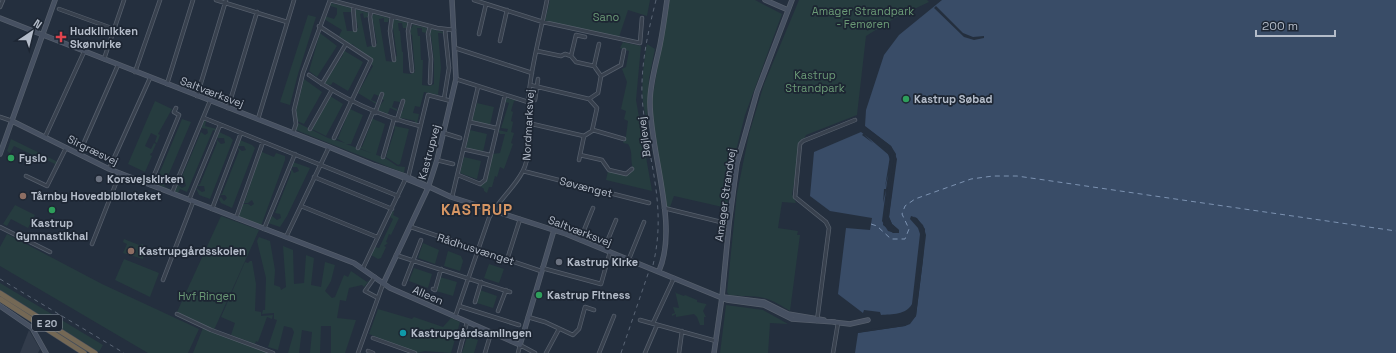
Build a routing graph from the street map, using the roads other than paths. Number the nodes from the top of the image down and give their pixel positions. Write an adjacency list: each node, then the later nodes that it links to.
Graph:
1 (3, 0): 18 (street)
2 (55, 0): 37 (street)
3 (123, 0): 32 (street)
4 (160, 0): 53 (street)
5 (193, 0): 61 (street)
6 (216, 0): 15 (street)
7 (294, 0): 28 (street)
8 (331, 0): 17 (street); 30 (street)
9 (451, 0): 35 (street, Kastrupvej)
10 (474, 0): 16 (street)
11 (547, 0): 29 (street, Nordmarksvej)
12 (667, 0): 135 (street, Bøjlevej)
13 (765, 0): 21 (street)
14 (792, 0): 21 (street, Amager Strandvej)
15 (226, 1): 23 (street); 69 (street)
16 (486, 4): 20 (street); 36 (street)
17 (353, 6): 22 (street); 33 (street)
18 (0, 7)
19 (59, 9): 32 (street)
20 (507, 10): 29 (street); 39 (street)
21 (788, 10): 143 (street, Amager Strandvej)
22 (371, 11): 24 (street); 42 (street)
23 (257, 12): 28 (street); 79 (street)
24 (392, 16): 27 (street); 49 (street)
25 (0, 18): 37 (street, Saltværksvej)
26 (642, 18): 29 (street)
27 (410, 21): 31 (street); 52 (street)
28 (288, 22): 83 (street)
29 (543, 22): 45 (street, Nordmarksvej)
30 (319, 26): 40 (street); 95 (street)
31 (430, 26): 34 (street); 60 (street)
32 (114, 29): 48 (street)
33 (355, 30)
34 (445, 30): 35 (street); 70 (street)
35 (454, 30): 43 (street, Kastrupvej)
36 (479, 34)
37 (42, 35): 46 (street, Saltværksvej); 86 (street)
38 (585, 37): 47 (street)
39 (500, 41)
40 (346, 44): 62 (street); 74 (street)
41 (599, 44): 51 (street)
42 (374, 45)
43 (455, 48): 54 (street); 59 (street, Kastrupvej)
44 (624, 50): 56 (street)
45 (537, 51): 47 (street); 54 (street, Nordmarksvej)
46 (84, 52): 48 (street, Saltværksvej); 98 (street)
47 (571, 56): 51 (street)
48 (104, 59): 50 (street, Saltværksvej)
49 (394, 60)
50 (118, 66): 53 (street, Saltværksvej); 109 (street)
51 (594, 66): 56 (street)
52 (412, 71)
53 (135, 72): 57 (street, Saltværksvej)
54 (532, 73): 63 (street, Nordmarksvej)
55 (309, 75): 62 (street)
56 (601, 76): 71 (street)
57 (150, 78): 61 (street, Saltværksvej); 118 (street)
58 (538, 79): 65 (street)
59 (456, 80): 64 (street); 76 (street, Kastrupvej)
60 (430, 83)
61 (167, 84): 69 (street, Saltværksvej)
62 (322, 84): 66 (street)
63 (530, 85): 65 (street); 77 (street, Nordmarksvej)
64 (478, 86): 68 (street); 87 (street)
65 (536, 87): 71 (street); 72 (street)
66 (332, 90): 74 (street); 92 (street)
67 (382, 94): 80 (street)
68 (505, 95): 77 (street); 91 (street)
69 (196, 96): 73 (street, Saltværksvej)
70 (444, 99): 76 (street); 90 (street)
71 (589, 99): 93 (street)
72 (535, 100)
73 (210, 101): 79 (street, Saltværksvej); 82 (street)
74 (351, 101): 80 (street); 99 (street)
75 (403, 101): 84 (street)
76 (451, 101): 96 (street, Kastrupvej)
77 (528, 102): 88 (street, Nordmarksvej)
78 (176, 108): 126 (street)
79 (228, 108): 83 (street, Saltværksvej)
80 (374, 112): 84 (street); 106 (street)
81 (0, 117): 86 (street)
82 (204, 118): 89 (street); 128 (street)
83 (258, 119): 95 (street, Saltværksvej)
84 (395, 120): 90 (street); 113 (street)
85 (854, 120): 189 (street)
86 (12, 121): 98 (street, Sirgræsvej); 104 (street)
87 (470, 122): 91 (street); 107 (street)
88 (528, 123): 97 (street); 120 (street, Nordmarksvej)
89 (220, 124): 94 (street); 131 (street)
90 (420, 126): 125 (street)
91 (496, 128): 111 (street)
92 (310, 129)
93 (593, 130): 97 (street); 101 (street)
94 (241, 133): 102 (street); 136 (street)
95 (293, 133): 103 (street, Saltværksvej)
96 (444, 133): 100 (street); 114 (street, Kastrupvej)
97 (584, 136): 112 (street)
98 (45, 137): 105 (street, Sirgræsvej)
99 (334, 138)
100 (460, 138)
101 (624, 139)
102 (263, 142): 110 (street); 139 (street)
103 (329, 147): 117 (street); 125 (street, Saltværksvej)
104 (1, 148): 108 (street)
105 (66, 148): 109 (street, Sirgræsvej); 123 (street)
106 (358, 148)
107 (463, 149): 111 (street); 122 (street)
108 (0, 154)
109 (79, 154): 118 (street, Sirgræsvej)
110 (295, 154): 117 (street); 146 (street)
111 (490, 155): 122 (street)
112 (580, 155): 115 (street); 119 (street)
113 (382, 157)
114 (437, 160): 116 (street); 127 (street, Kastrupvej)
115 (579, 160)
116 (453, 164)
117 (321, 165): 124 (street); 129 (street)
118 (109, 169): 121 (street, Sirgræsvej)
119 (632, 170)
120 (523, 172): 132 (street, Søvænget); 138 (street, Nordmarksvej)
121 (120, 173): 126 (street, Sirgræsvej); 152 (street)
122 (458, 174): 130 (street)
123 (26, 176)
124 (314, 177): 133 (street); 137 (street)
125 (406, 179): 127 (street, Saltværksvej); 129 (street)
126 (150, 185): 128 (street, Sirgræsvej)
127 (428, 188): 130 (street, Saltværksvej); 145 (street, Kastrupvej)
128 (172, 194): 131 (street, Sirgræsvej)
129 (398, 196): 137 (street)
130 (452, 197): 138 (street, Saltværksvej)
131 (191, 201): 136 (street, Sirgræsvej); 168 (street)
132 (649, 203)
133 (300, 206): 148 (street); 149 (street)
134 (593, 208): 151 (street)
135 (664, 208): 143 (street); 164 (street, Bøjlevej)
136 (212, 209): 139 (street, Sirgræsvej)
137 (392, 209): 149 (street)
138 (492, 211): 140 (street, Saltværksvej); 154 (street, Nordmarksvej)
139 (236, 218): 146 (street, Sirgræsvej)
140 (520, 219): 147 (street, Saltværksvej); 160 (street)
141 (616, 220): 153 (street)
142 (644, 222): 158 (street)
143 (729, 224): 176 (street, Amager Strandvej)
144 (0, 227): 155 (street)
145 (411, 227): 154 (street, Rådhusvænget); 157 (street, Kastrupvej)
146 (264, 229): 148 (street, Sirgræsvej)
147 (554, 230): 151 (street, Saltværksvej); 163 (street)
148 (286, 237): 161 (street, Sirgræsvej)
149 (377, 237): 161 (street)
150 (421, 240): 159 (street)
151 (580, 240): 153 (street, Saltværksvej)
152 (92, 244)
153 (604, 249): 156 (street, Saltværksvej)
154 (477, 250): 160 (street, Rådhusvænget); 166 (street, Nordmarksvej)
155 (50, 252)
156 (610, 252): 158 (street, Saltværksvej); 163 (street, Rådhusvænget)
157 (396, 255): 159 (street); 170 (street, Kastrupvej)
158 (629, 259): 164 (street, Saltværksvej)
159 (414, 260): 162 (street); 171 (street)
160 (507, 260): 163 (street, Rådhusvænget)
161 (363, 268): 165 (street, Sirgræsvej)
162 (441, 269): 166 (street); 172 (street)
163 (541, 269): 187 (street)
164 (659, 271): 167 (street, Saltværksvej)
165 (375, 277): 170 (street, Sirgræsvej); 177 (street)
166 (468, 278): 169 (street); 181 (street, Nordmarksvej)
167 (674, 278): 176 (street, Saltværksvej); 193 (street)
168 (163, 280)
169 (481, 282): 173 (street); 179 (street)
170 (383, 284): 177 (street, Kastrupvej); 186 (street, Alleen)
171 (404, 284)
172 (433, 289)
173 (506, 290): 174 (street); 183 (street)
174 (510, 292)
175 (0, 293): 204 (highway, E 20)
176 (722, 297): 189 (street); 199 (street, Amager Strandvej)
177 (378, 298): 206 (street, Kastrupvej)
178 (0, 299): 203 (highway, E 20)
179 (475, 302)
180 (0, 306): 202 (street)
181 (459, 306): 186 (street, Nordmarksvej); 194 (street)
182 (594, 310): 195 (street)
183 (498, 311)
184 (177, 314): 205 (street)
185 (614, 316): 214 (street)
186 (455, 317): 191 (street, Alleen)
187 (528, 317): 195 (street); 200 (street)
188 (640, 320): 193 (street)
189 (817, 320): 192 (street)
190 (868, 320): 192 (street)
191 (467, 322): 197 (street, Alleen); 209 (street)
192 (836, 323): 218 (street)
193 (655, 324): 196 (street); 215 (street)
194 (519, 325)
195 (559, 329): 213 (street)
196 (682, 331): 199 (street); 216 (street)
197 (491, 333): 200 (street, Alleen); 210 (street)
198 (373, 338): 208 (street)
199 (716, 341): 217 (street, Amager Strandvej)
200 (520, 345): 211 (street); 212 (street, Alleen)
201 (368, 351): 207 (street)
202 (46, 353)
203 (84, 353)
204 (95, 353)
205 (273, 353)
206 (358, 353)
207 (373, 353)
208 (415, 353)
209 (459, 353)
210 (485, 353)
211 (518, 353)
212 (535, 353)
213 (546, 353)
214 (598, 353)
215 (645, 353)
216 (679, 353)
217 (714, 353)
218 (833, 353)

